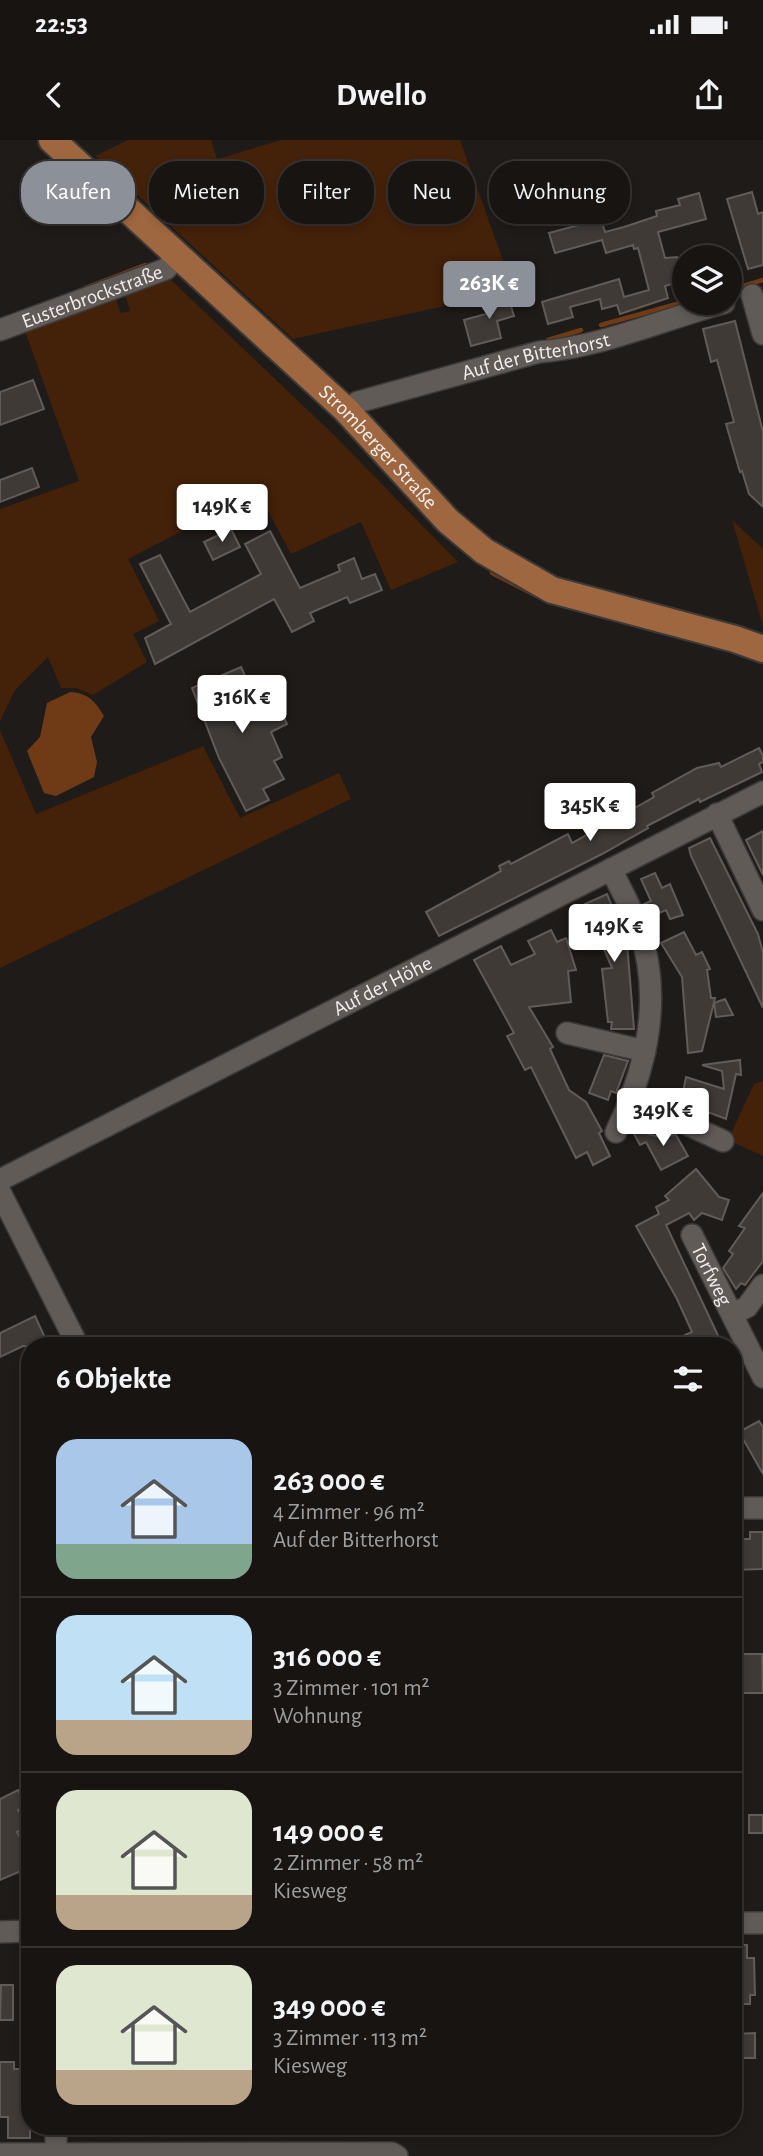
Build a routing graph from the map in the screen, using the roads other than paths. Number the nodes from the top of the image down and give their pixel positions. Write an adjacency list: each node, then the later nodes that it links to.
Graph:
1 (52, 140): 2 (main road, Stromberger Straße)
2 (178, 255): 5 (street, Eusterbrockstraße); 7 (main road, Stromberger Straße)
3 (757, 293): 6 (street)
4 (683, 315): 7 (street, Auf der Bitterhorst)
5 (0, 330)
6 (763, 334)
7 (346, 410): 8 (main road, Stromberger Straße)
8 (763, 649)
9 (763, 792): 10 (street, Auf der Höhe)
10 (717, 814): 11 (street, Auf der Höhe); 12 (street)
11 (611, 869): 14 (street); 18 (street, Auf der Höhe)
12 (763, 910)
13 (568, 1033): 14 (street)
14 (645, 1051): 15 (street)
15 (627, 1109): 16 (street); 17 (street)
16 (616, 1132)
17 (723, 1141)
18 (0, 1180)
19 (0, 1192): 23 (street)
20 (692, 1235): 22 (street, Torfweg)
21 (763, 1285): 22 (street, Torfweg)
22 (732, 1314): 24 (street, Torfweg)
23 (73, 1337)
24 (763, 1377)
25 (742, 1508): 26 (street)
26 (763, 1508)
27 (742, 1923): 28 (street)
28 (763, 1923)
29 (21, 1931): 30 (street)
30 (0, 1932)
31 (56, 2135): 33 (street)
32 (0, 2154): 33 (street)
33 (56, 2155): 34 (street)
34 (397, 2156)

